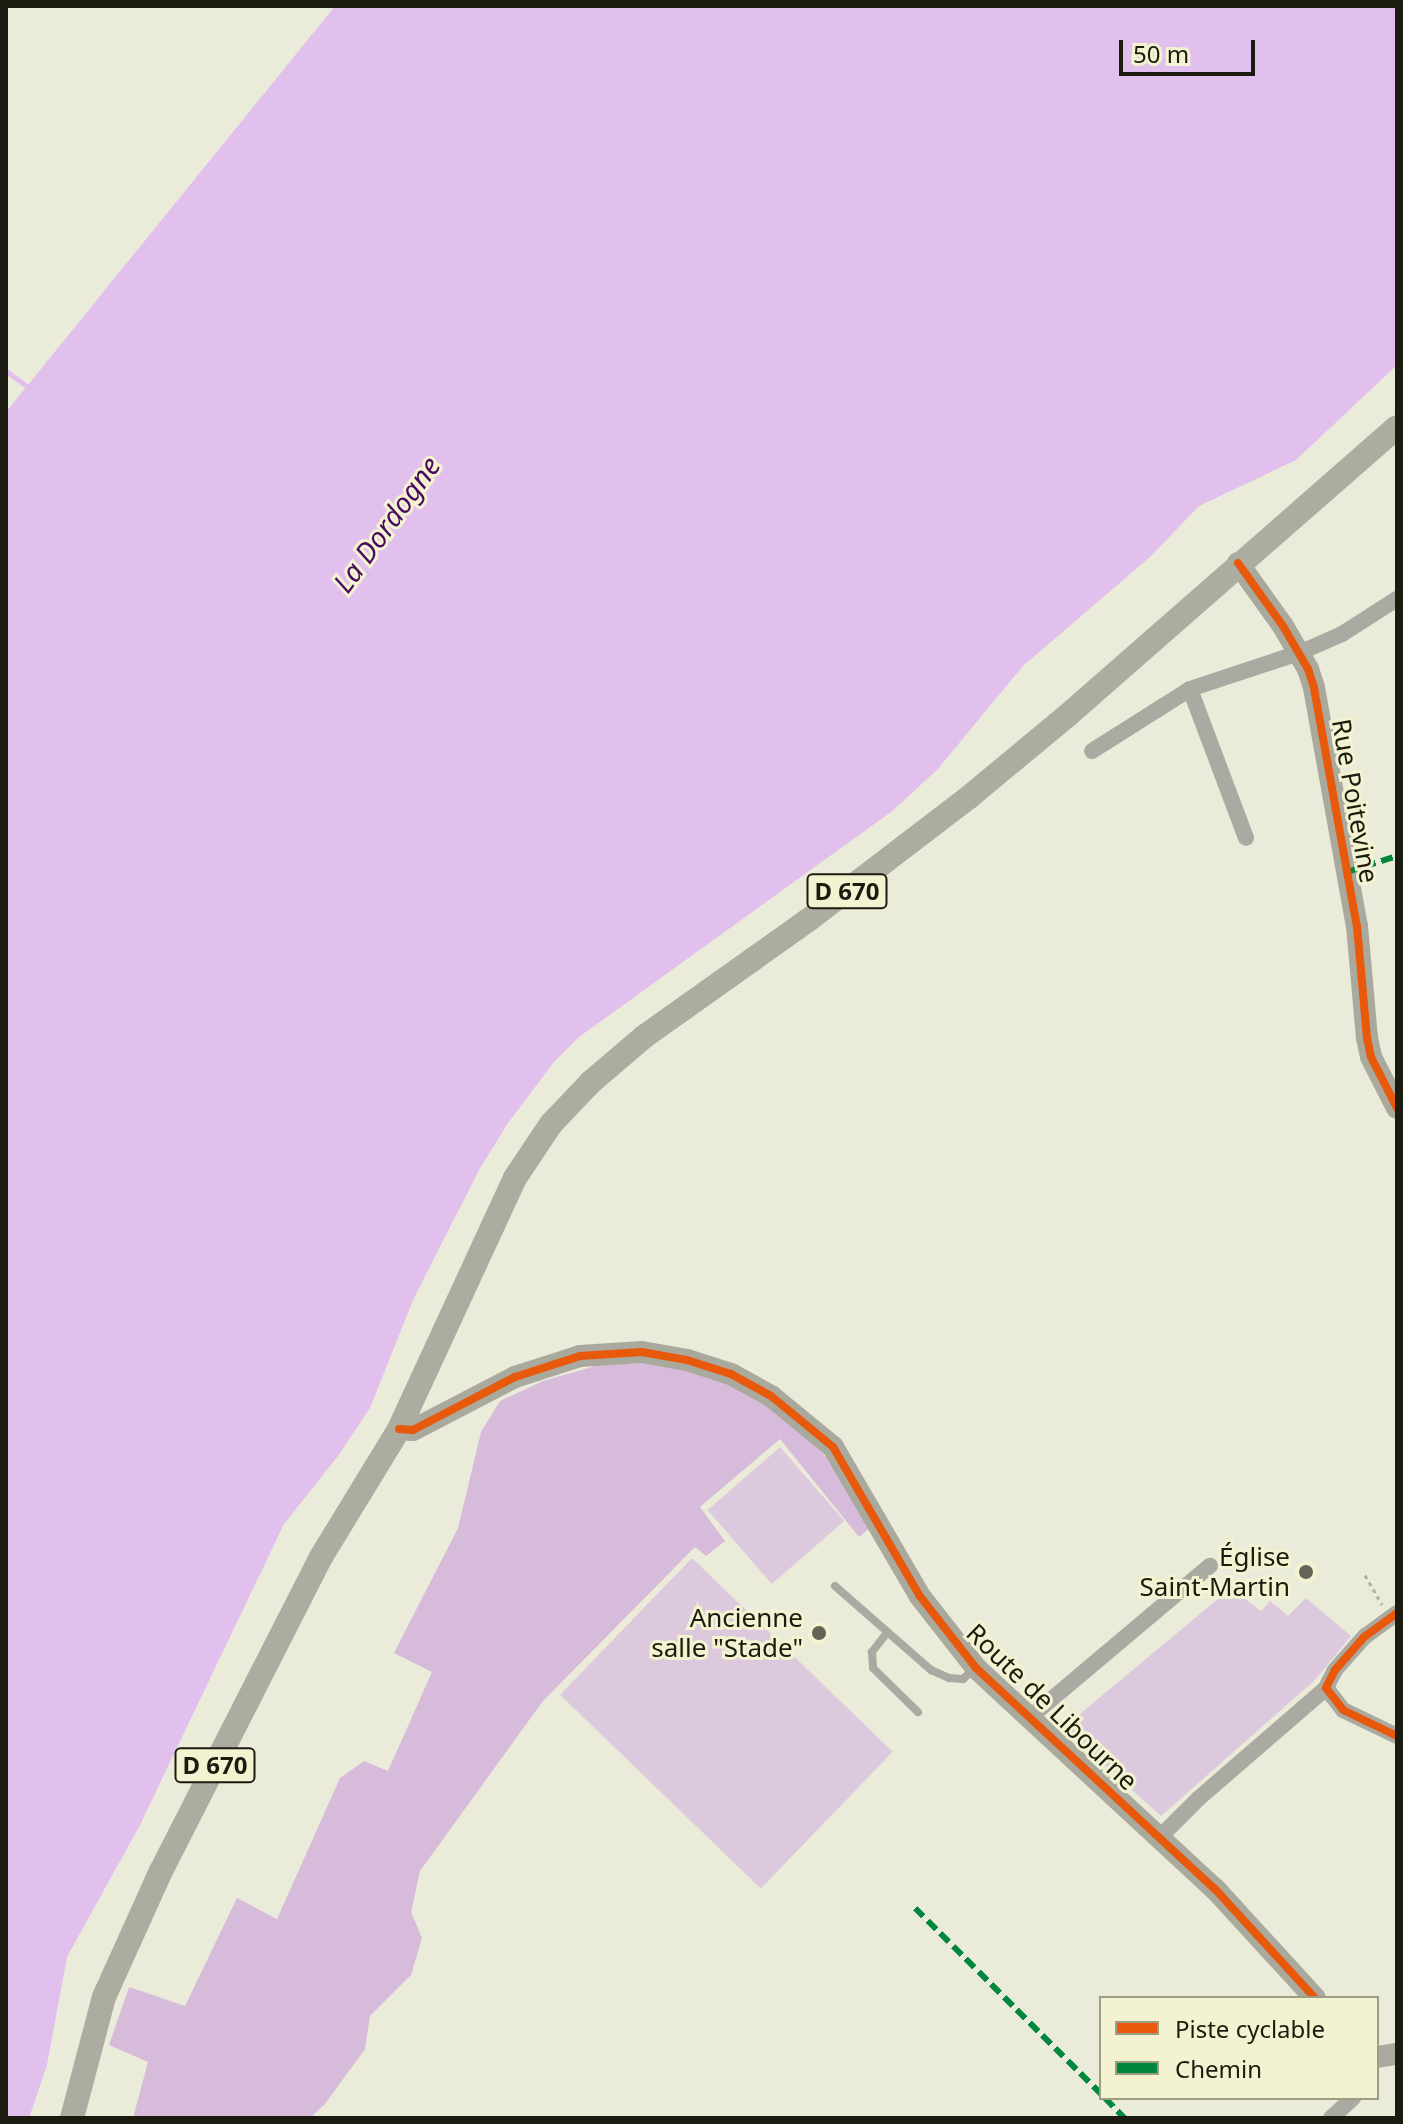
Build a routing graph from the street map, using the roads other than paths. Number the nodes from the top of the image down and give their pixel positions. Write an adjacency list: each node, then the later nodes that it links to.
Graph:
1 (1397, 427): 2 (main road, D 670)
2 (1238, 563): 4 (street, Rue Poitevine); 9 (main road, D 670)
3 (1397, 599): 4 (street)
4 (1299, 653): 5 (street); 8 (street, Rue Poitevine)
5 (1190, 689): 6 (street); 7 (street)
6 (1092, 751)
7 (1246, 838)
8 (1397, 1108)
9 (399, 1429): 14 (street, Route de Libourne); 22 (main road, D 670)
10 (1210, 1566): 17 (street)
11 (835, 1586): 13 (lane)
12 (1393, 1615): 15 (street)
13 (886, 1634): 14 (lane); 16 (lane)
14 (976, 1668): 17 (street, Route de Libourne)
15 (1326, 1688): 18 (street); 19 (street)
16 (918, 1712)
17 (1028, 1719): 19 (street, Route de Libourne)
18 (1397, 1736)
19 (1160, 1837): 20 (street, Route de Libourne)
20 (1313, 1996)
21 (1351, 2100): 23 (street)
22 (72, 2118)
23 (1331, 2118)

